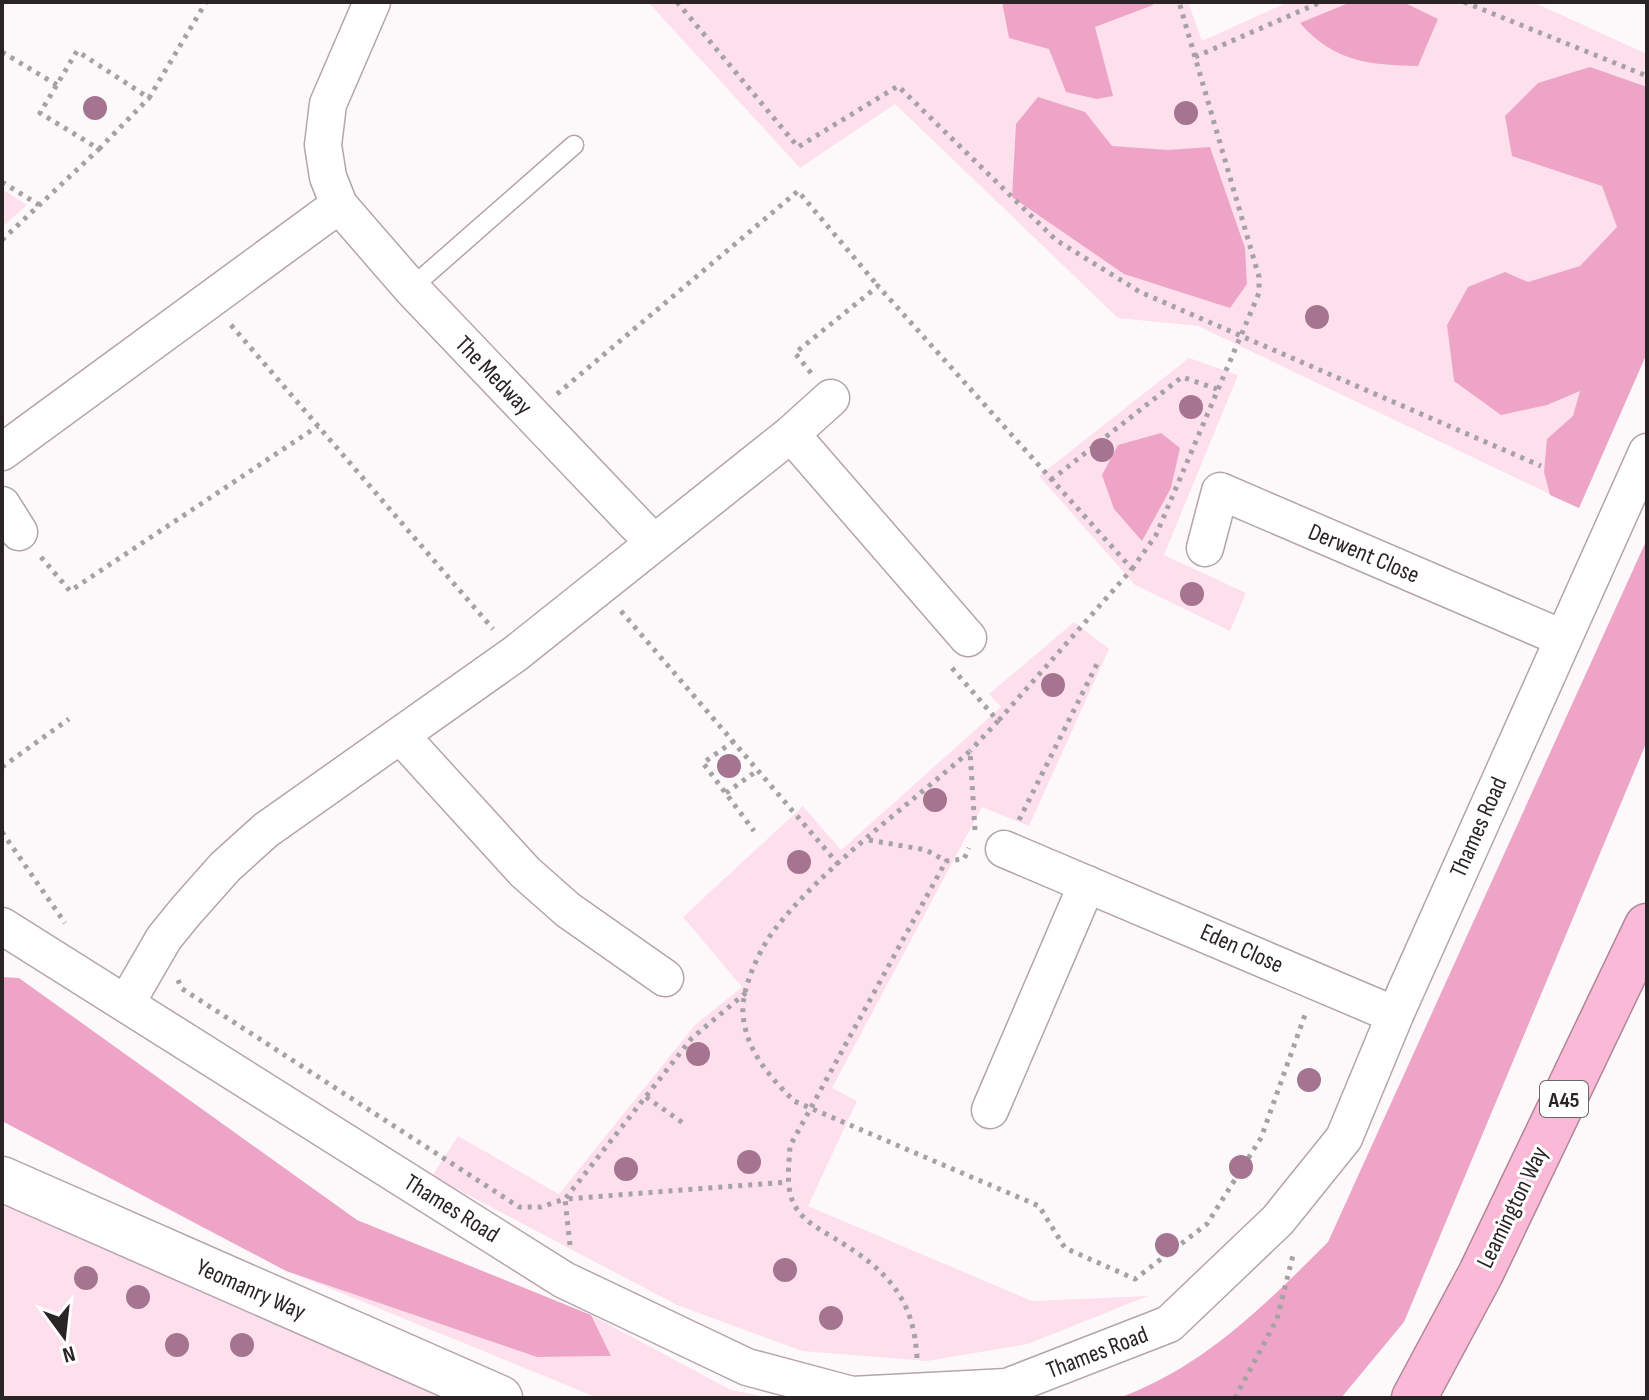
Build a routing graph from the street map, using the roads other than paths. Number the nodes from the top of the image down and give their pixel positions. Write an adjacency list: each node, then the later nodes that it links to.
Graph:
1 (372, 2): 3 (street, The Medway)
2 (574, 145): 4 (lane)
3 (339, 205): 4 (street, The Medway); 7 (street)
4 (411, 288): 9 (street, The Medway)
5 (831, 398): 6 (street)
6 (791, 434): 9 (street); 11 (street)
7 (2, 452)
8 (1647, 452): 12 (street, Thames Road)
9 (653, 542): 13 (street)
10 (1205, 548): 12 (street, Derwent Close)
11 (968, 638)
12 (1562, 638): 20 (street, Thames Road)
13 (401, 736): 18 (street); 19 (street)
14 (1004, 849): 15 (street, Eden Close)
15 (1087, 884): 20 (street, Eden Close); 21 (street)
16 (2, 926): 19 (street, Thames Road)
17 (1647, 926): 24 (highway, Leamington Way / A45)
18 (665, 978)
19 (127, 1002): 20 (street, Thames Road)
20 (1395, 1015)
21 (990, 1110)
22 (2, 1179): 23 (street, Yeomanry Way)
23 (500, 1398)
24 (1414, 1398)

